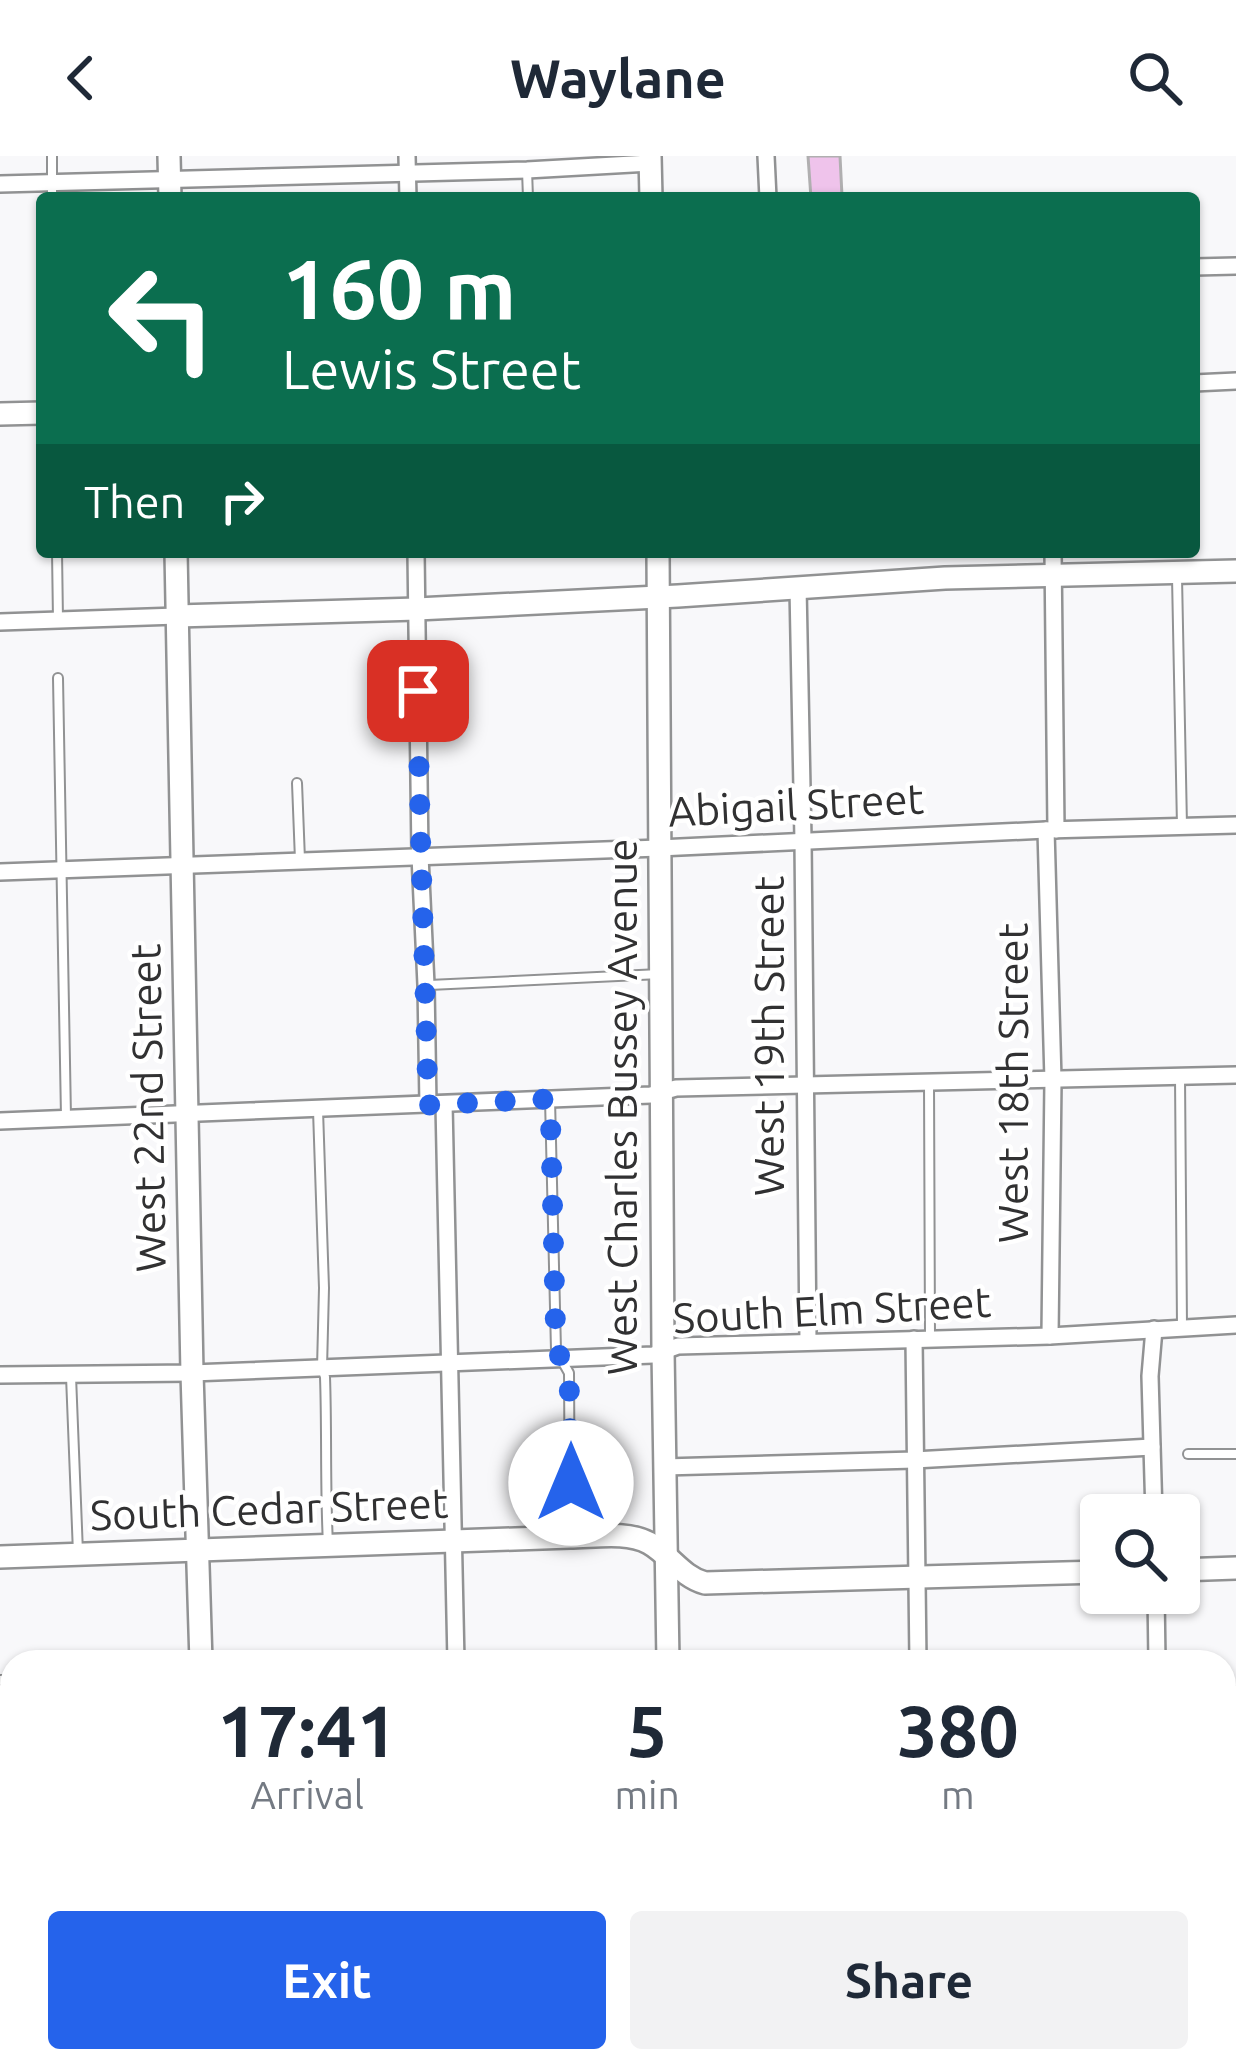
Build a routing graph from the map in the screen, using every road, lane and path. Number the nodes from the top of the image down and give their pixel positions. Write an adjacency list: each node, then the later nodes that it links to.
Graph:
1 (52, 156): 9 (lane)
2 (169, 156): 8 (street)
3 (766, 156): 12 (street)
4 (650, 160): 6 (street); 11 (street)
5 (407, 165): 6 (street); 8 (street)
6 (527, 170): 10 (lane)
7 (0, 184): 9 (street)
8 (169, 189): 9 (street)
9 (52, 190)
10 (528, 192)
11 (651, 192)
12 (768, 192)
13 (1236, 266): 14 (street)
14 (1200, 268)
15 (1236, 381): 16 (street)
16 (1200, 382)
17 (36, 413): 18 (street)
18 (0, 414)
19 (57, 558): 31 (lane)
20 (176, 558): 30 (street, West 22nd Street)
21 (416, 558): 29 (street)
22 (658, 558): 28 (street, West Charles Bussey Avenue)
23 (1053, 558): 26 (street, West 18th Street)
24 (1236, 571): 25 (street)
25 (1177, 572): 26 (street); 36 (lane)
26 (1053, 575): 27 (street); 37 (street, West 18th Street)
27 (798, 587): 28 (street); 38 (street, West 19th Street)
28 (659, 596): 29 (street); 39 (street, West Charles Bussey Avenue)
29 (417, 609): 30 (street); 40 (street)
30 (177, 616): 31 (street); 42 (street, West 22nd Street)
31 (58, 620): 32 (street)
32 (0, 622)
33 (58, 678): 43 (lane)
34 (297, 783): 41 (lane)
35 (1236, 825): 36 (street, Abigail Street)
36 (1182, 828): 37 (street, Abigail Street)
37 (1051, 830): 38 (street, Abigail Street); 49 (street, West 18th Street)
38 (803, 840): 39 (street, Abigail Street); 51 (street, West 19th Street)
39 (659, 848): 40 (street, Abigail Street); 45 (street, West Charles Bussey Avenue)
40 (420, 856): 41 (street, Abigail Street); 46 (street)
41 (300, 861): 42 (street, Abigail Street)
42 (182, 865): 43 (street, Abigail Street); 56 (street, West 22nd Street)
43 (62, 870): 44 (street, Abigail Street); 57 (lane)
44 (0, 872)
45 (661, 974): 46 (lane); 52 (street, West Charles Bussey Avenue)
46 (426, 985): 54 (street)
47 (1236, 1075): 48 (street)
48 (1180, 1076): 49 (street); 60 (lane)
49 (1053, 1080): 50 (street); 62 (street, West 18th Street)
50 (929, 1082): 51 (street); 63 (lane)
51 (806, 1085): 52 (street); 64 (street, West 19th Street)
52 (663, 1091): 53 (street); 65 (street, West Charles Bussey Avenue)
53 (550, 1099): 54 (street); 66 (lane)
54 (436, 1104): 55 (street); 67 (street)
55 (319, 1109): 56 (street); 68 (lane)
56 (188, 1113): 57 (street); 69 (street, West 22nd Street)
57 (66, 1118): 58 (street)
58 (0, 1120)
59 (1236, 1325): 60 (street, South Elm Street)
60 (1182, 1327): 61 (street, South Elm Street)
61 (1154, 1329): 62 (street, South Elm Street); 72 (street)
62 (1050, 1336): 63 (street, South Elm Street)
63 (922, 1339): 64 (street, South Elm Street); 75 (street)
64 (808, 1341): 65 (street, South Elm Street)
65 (663, 1351): 66 (street, South Elm Street); 76 (street, West Charles Bussey Avenue)
66 (561, 1358): 67 (street, South Elm Street); 78 (lane)
67 (447, 1363): 68 (street, South Elm Street); 79 (street)
68 (322, 1368): 69 (street, South Elm Street); 80 (lane)
69 (192, 1372): 70 (street, South Elm Street); 81 (street, West 22nd Street)
70 (71, 1373): 71 (street, South Elm Street); 82 (lane)
71 (0, 1375)
72 (1152, 1447): 75 (street); 77 (street)
73 (1188, 1454): 74 (lane)
74 (1236, 1454)
75 (914, 1460): 76 (street); 88 (street)
76 (664, 1467): 83 (street, West Charles Bussey Avenue)
77 (1153, 1494)
78 (570, 1537): 79 (street, South Cedar Street); 83 (street, South Cedar Street)
79 (454, 1541): 80 (street, South Cedar Street); 91 (street)
80 (328, 1545): 81 (street, South Cedar Street)
81 (198, 1550): 82 (street, South Cedar Street); 90 (street, West 22nd Street)
82 (78, 1554): 84 (street, South Cedar Street)
83 (666, 1555): 88 (street, South Cedar Street); 92 (street, West Charles Bussey Avenue)
84 (0, 1557)
85 (1236, 1568): 86 (street)
86 (1200, 1569)
87 (1080, 1573): 88 (street, South Cedar Street)
88 (917, 1579): 93 (street)
89 (1156, 1614): 94 (street)
90 (201, 1650)
91 (456, 1650)
92 (668, 1650)
93 (918, 1650)
94 (1156, 1650)

